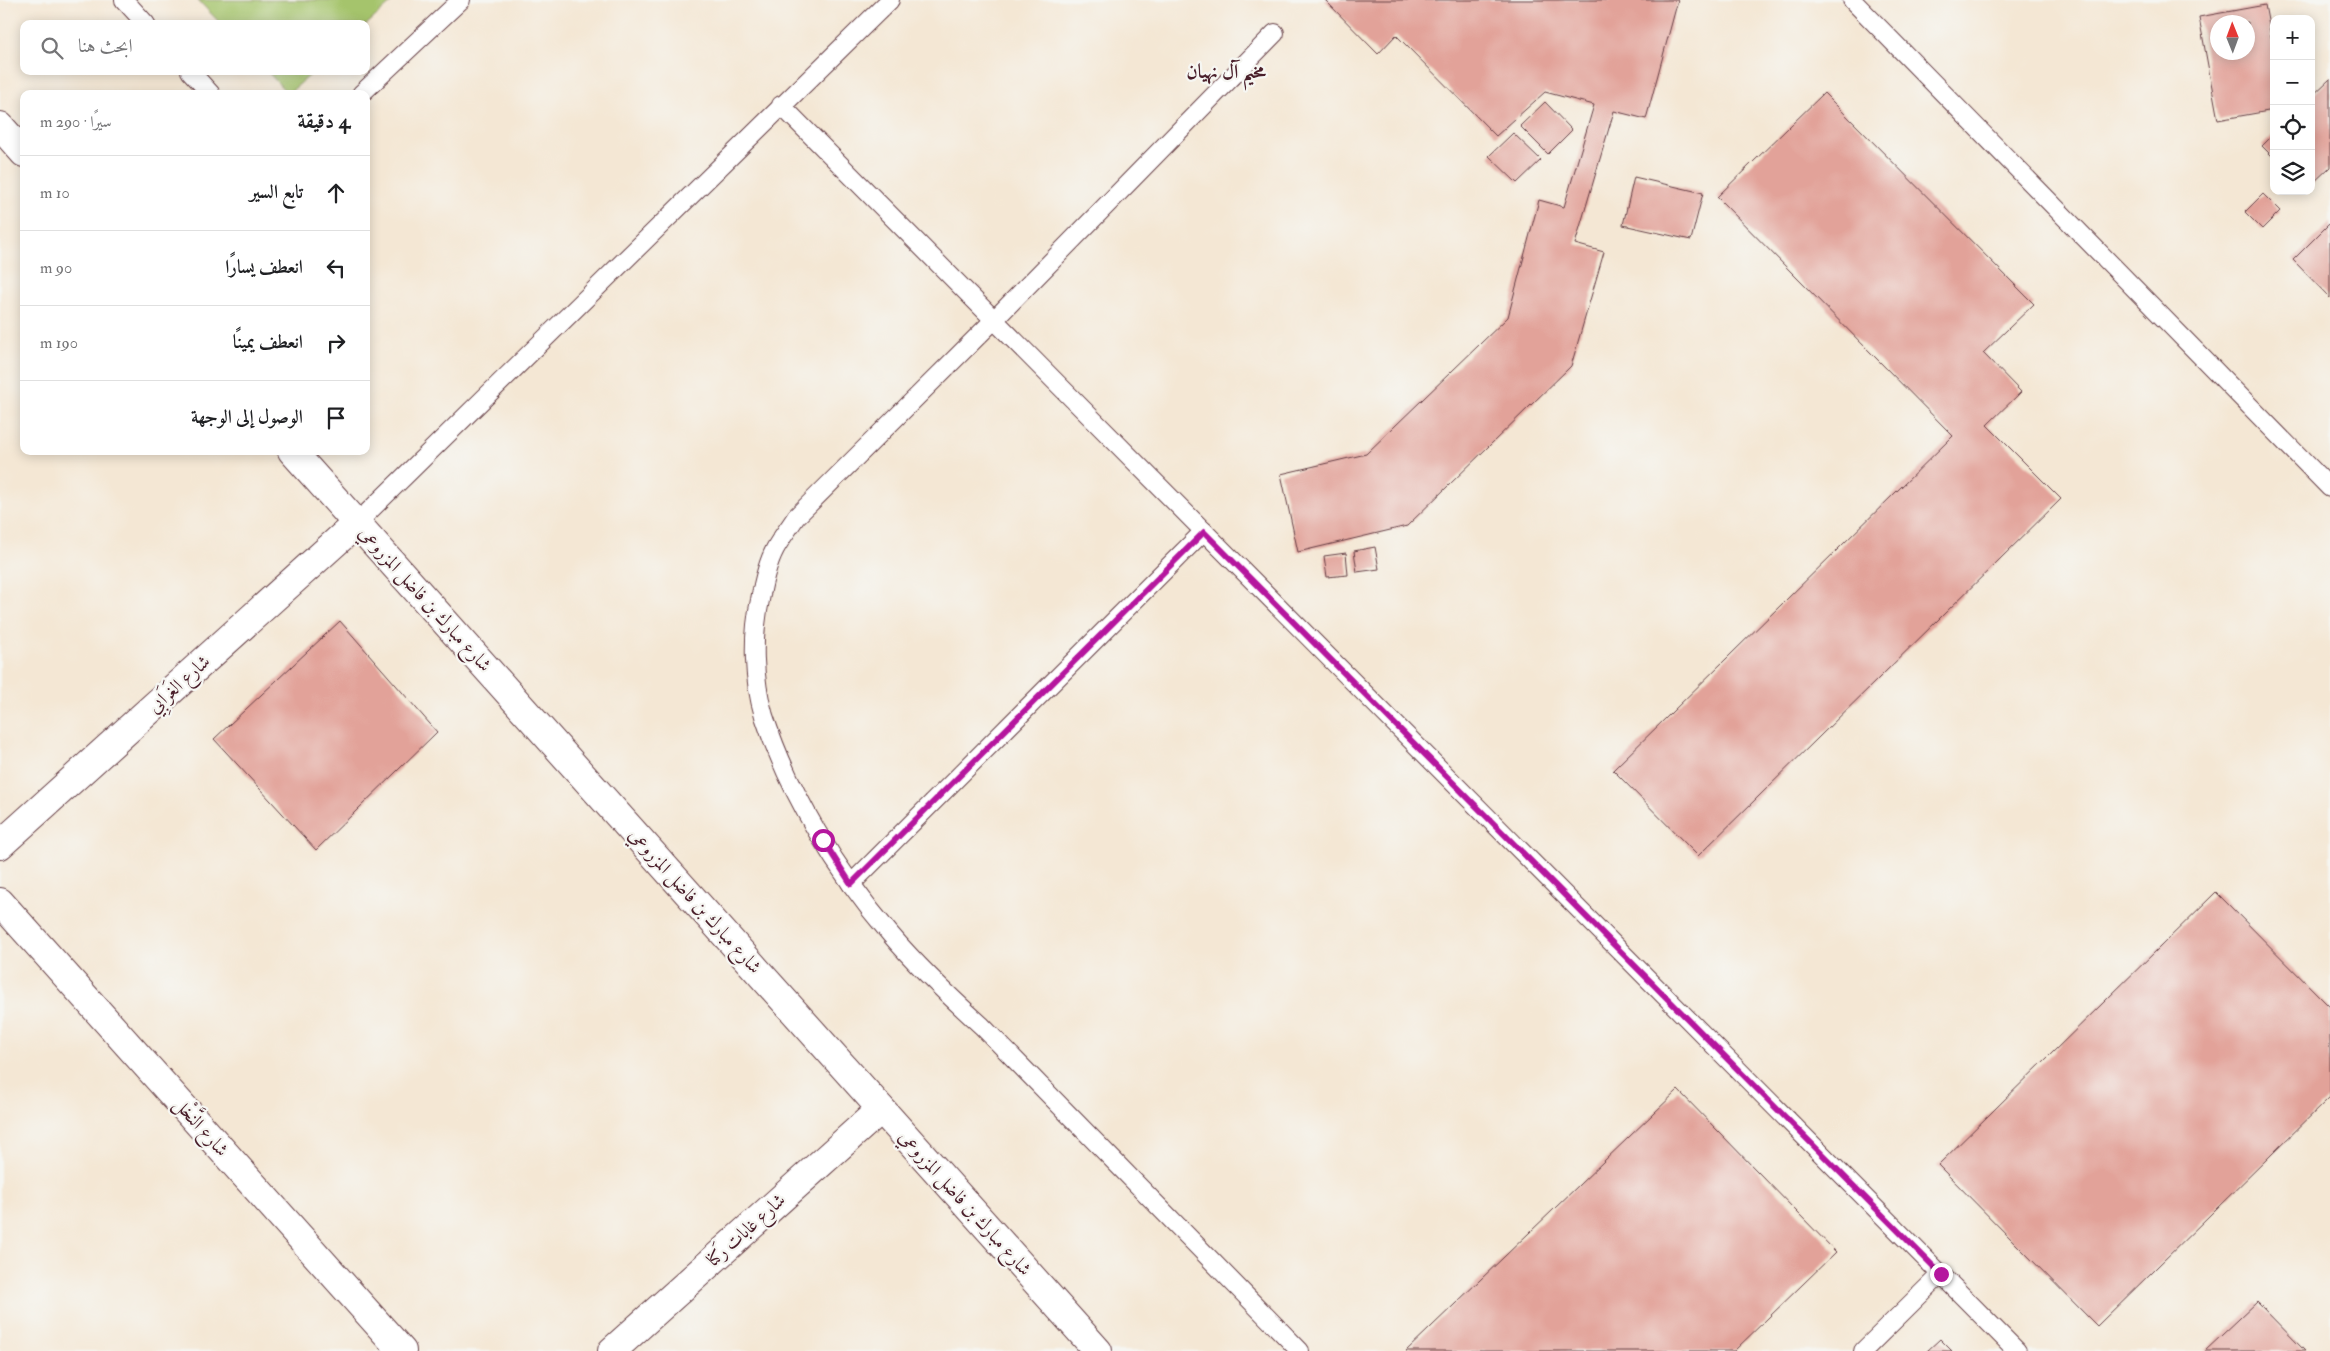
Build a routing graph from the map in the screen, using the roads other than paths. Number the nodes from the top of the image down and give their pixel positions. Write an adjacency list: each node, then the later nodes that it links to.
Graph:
1 (124, 0): 5 (lane)
2 (461, 0): 9 (lane)
3 (890, 0): 10 (lane)
4 (1852, 0): 15 (lane)
5 (142, 20)
6 (1275, 33): 13 (lane)
7 (193, 75): 8 (lane)
8 (207, 90)
9 (365, 90)
10 (781, 105): 13 (lane); 16 (lane)
11 (0, 126): 12 (street)
12 (20, 148)
13 (994, 320): 17 (lane); 19 (lane)
14 (296, 455): 16 (street, شارع مبارك بن فاضل المزروعي)
15 (2330, 488)
16 (357, 523): 18 (street, شارع الغَرَابِي); 21 (street, شارع مبارك بن فاضل المزروعي)
17 (1204, 532): 19 (lane); 22 (lane)
18 (0, 845)
19 (851, 884): 26 (lane)
20 (0, 902): 23 (street, شارع النَّخْل)
21 (881, 1109): 24 (street, شارع غابات رَكنا); 25 (street, شارع مبارك بن فاضل المزروعي)
22 (1941, 1274): 27 (lane); 28 (lane)
23 (402, 1351)
24 (612, 1351)
25 (1098, 1351)
26 (1300, 1351)
27 (1863, 1351)
28 (2017, 1351)

